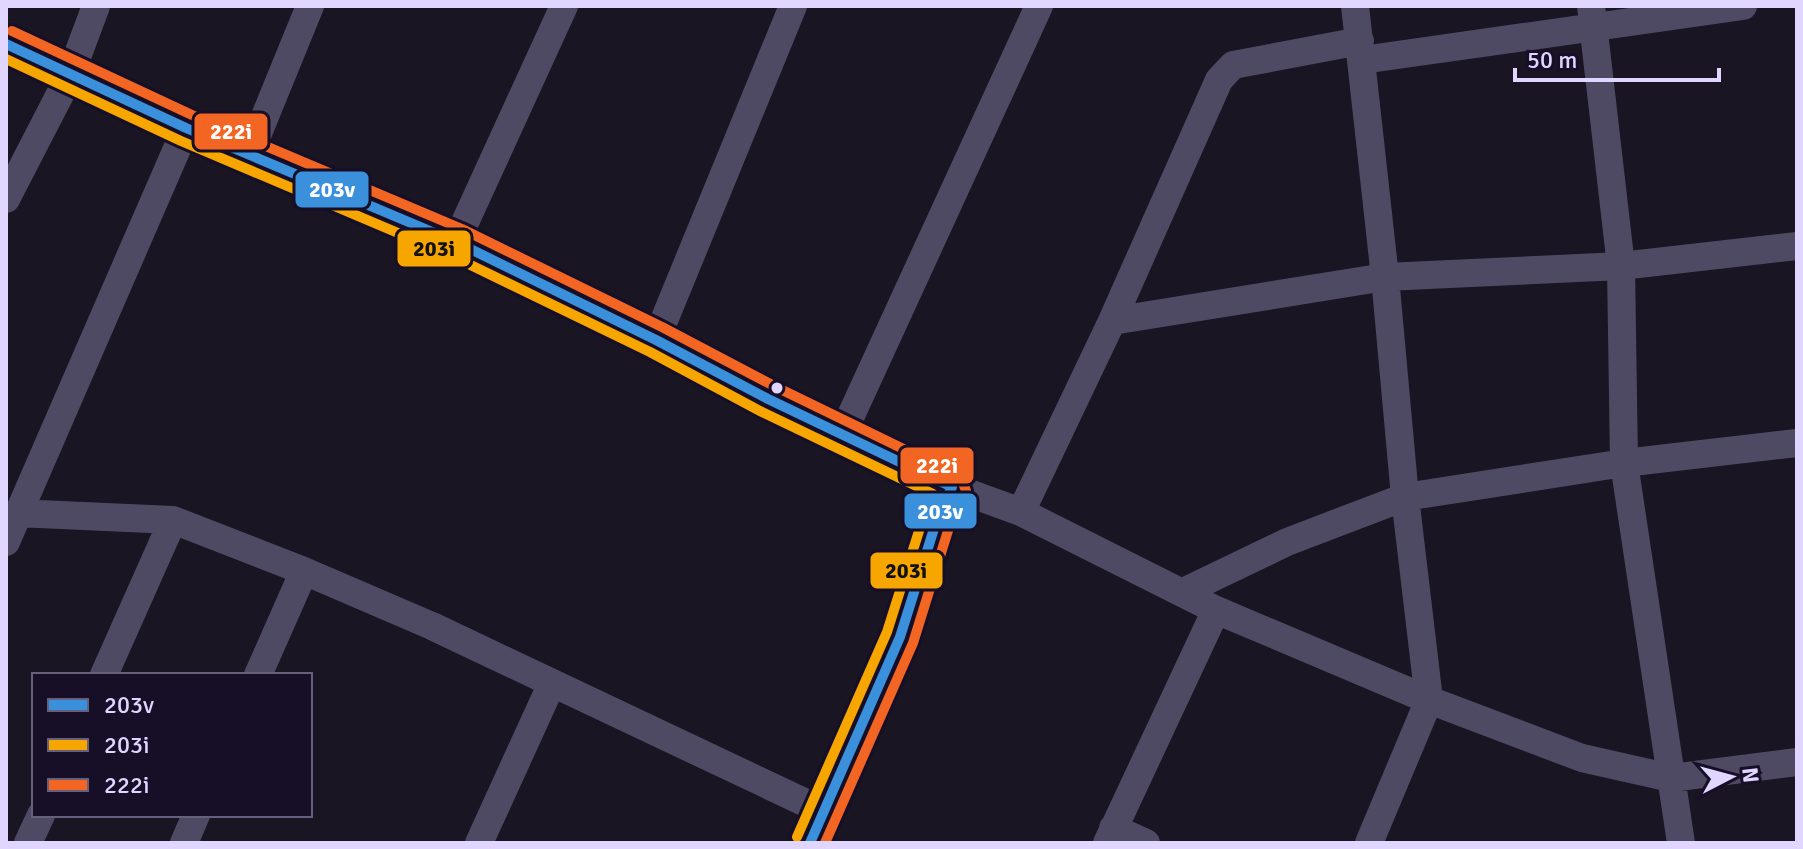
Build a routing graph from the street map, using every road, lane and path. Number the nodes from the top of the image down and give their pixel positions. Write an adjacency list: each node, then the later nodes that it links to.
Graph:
1 (96, 6): 11 (street)
2 (310, 6): 13 (street)
3 (564, 6): 15 (street)
4 (793, 6): 20 (street)
5 (1039, 6): 21 (street)
6 (1355, 6): 10 (street)
7 (1743, 6): 8 (street)
8 (1592, 16): 10 (street); 17 (street)
9 (6, 44): 11 (street)
10 (1361, 50): 18 (street); 19 (street)
11 (71, 73): 12 (street); 14 (street)
12 (186, 128): 13 (street); 27 (street)
13 (250, 153): 15 (street)
14 (6, 199)
15 (456, 242): 20 (street)
16 (1797, 246): 17 (street)
17 (1621, 266): 18 (street); 23 (street)
18 (1385, 277): 19 (street); 25 (street)
19 (1112, 321): 26 (street)
20 (656, 340): 21 (street)
21 (842, 435): 24 (street)
22 (1797, 443): 23 (street)
23 (1624, 463): 25 (street); 38 (street)
24 (952, 487): 26 (street); 39 (street)
25 (1405, 497): 31 (street); 36 (street)
26 (1021, 512): 31 (street)
27 (16, 513): 28 (street); 29 (street)
28 (173, 520): 30 (street); 33 (street)
29 (6, 542)
30 (304, 571): 34 (street); 35 (street)
31 (1183, 592): 32 (street)
32 (1216, 610): 36 (street); 42 (street)
33 (105, 673)
34 (259, 673)
35 (552, 683): 39 (street); 45 (street)
36 (1429, 700): 38 (street); 48 (street)
37 (1797, 762): 38 (street)
38 (1671, 778): 49 (street)
39 (825, 812): 46 (street)
40 (40, 817): 43 (street)
41 (195, 817): 44 (street)
42 (1110, 836): 47 (street)
43 (28, 843)
44 (184, 843)
45 (479, 843)
46 (810, 843)
47 (1146, 843)
48 (1369, 843)
49 (1681, 843)

